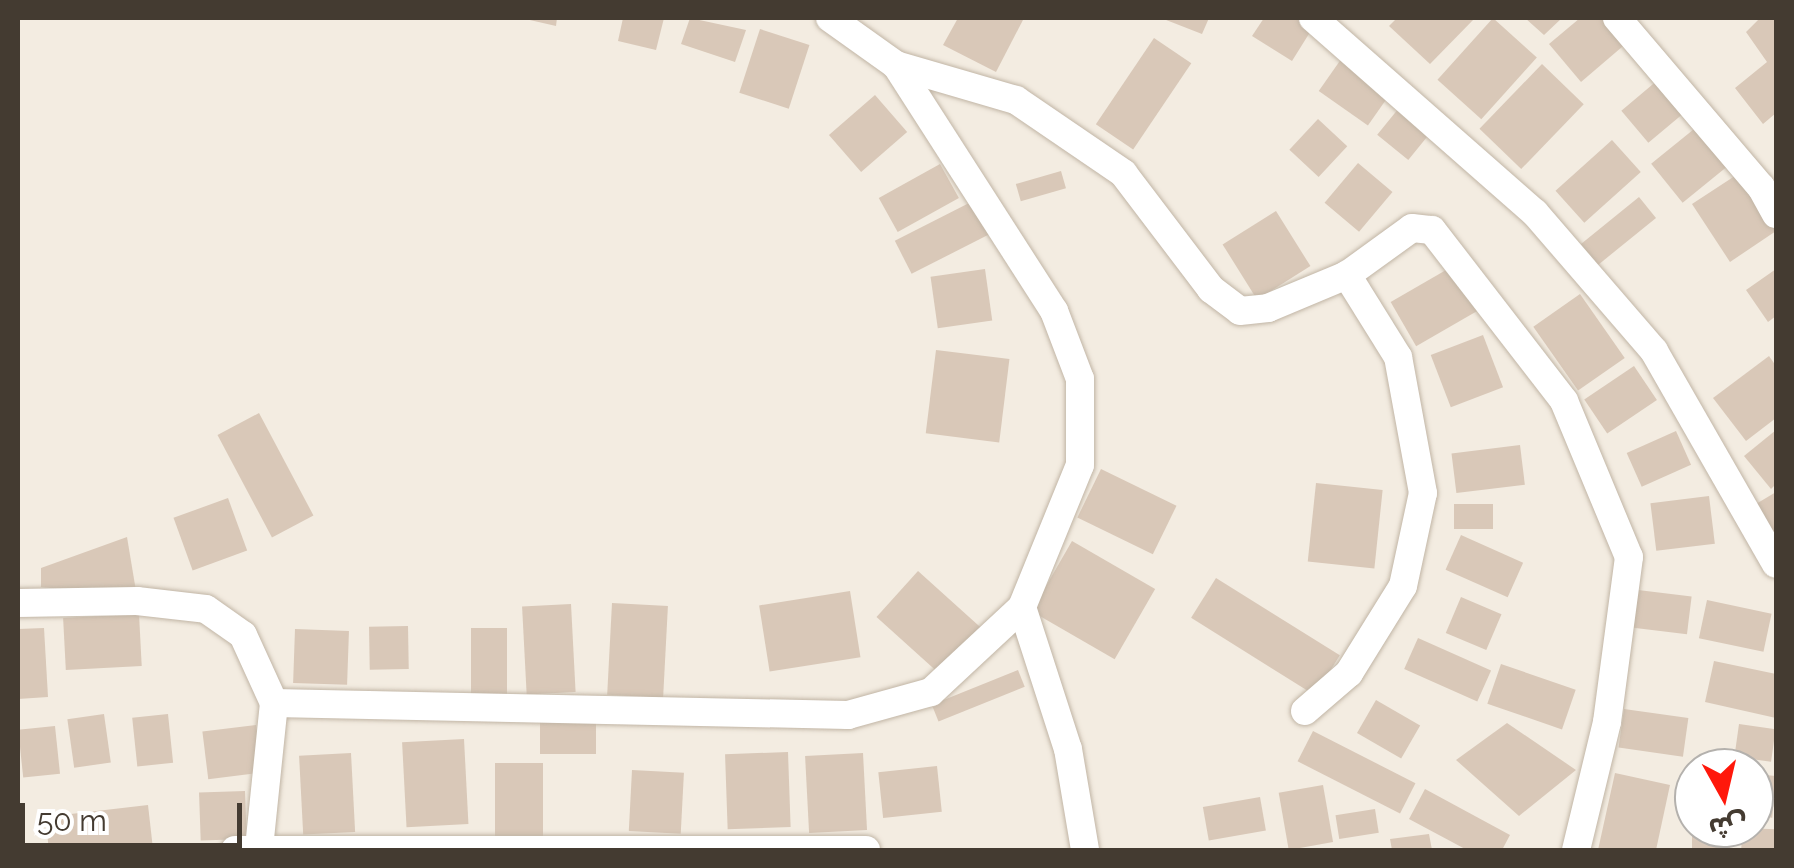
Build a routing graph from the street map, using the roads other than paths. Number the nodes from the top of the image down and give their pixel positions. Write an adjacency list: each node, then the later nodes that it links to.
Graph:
1 (830, 18): 4 (street)
2 (1313, 18): 7 (street)
3 (1616, 18): 5 (street)
4 (896, 65): 6 (street); 9 (street)
5 (1776, 214)
6 (1348, 276): 11 (street); 16 (street)
7 (1776, 564)
8 (18, 603): 10 (street)
9 (1022, 607): 10 (street); 15 (street)
10 (274, 703): 13 (street)
11 (1305, 711)
12 (234, 850): 13 (street)
13 (259, 850): 14 (street)
14 (866, 850)
15 (1084, 850)
16 (1576, 850)

